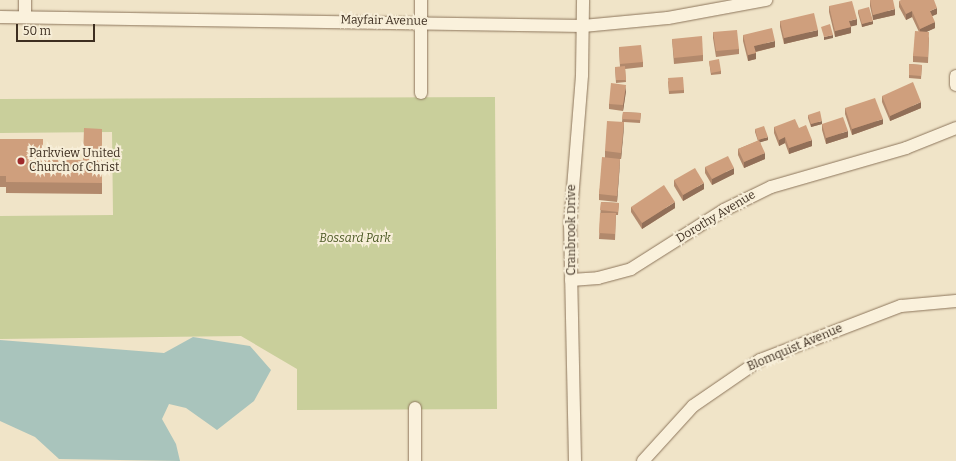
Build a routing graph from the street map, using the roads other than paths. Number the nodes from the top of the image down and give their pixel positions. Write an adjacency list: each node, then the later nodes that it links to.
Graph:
1 (25, 0): 5 (street)
2 (421, 0): 7 (street)
3 (583, 0): 8 (street, Cranbrook Drive)
4 (766, 0): 8 (street, Mayfair Avenue)
5 (25, 16): 6 (street, Mayfair Avenue); 7 (street, Mayfair Avenue)
6 (0, 17)
7 (421, 21): 8 (street, Mayfair Avenue); 11 (street)
8 (583, 26): 13 (street, Cranbrook Drive)
9 (956, 76): 10 (street)
10 (956, 85)
11 (421, 93)
12 (956, 128): 13 (street, Dorothy Avenue)
13 (572, 280): 17 (street, Cranbrook Drive)
14 (956, 301): 18 (street, Blomquist Avenue)
15 (415, 408): 16 (street)
16 (415, 461)
17 (575, 461)
18 (643, 461)

